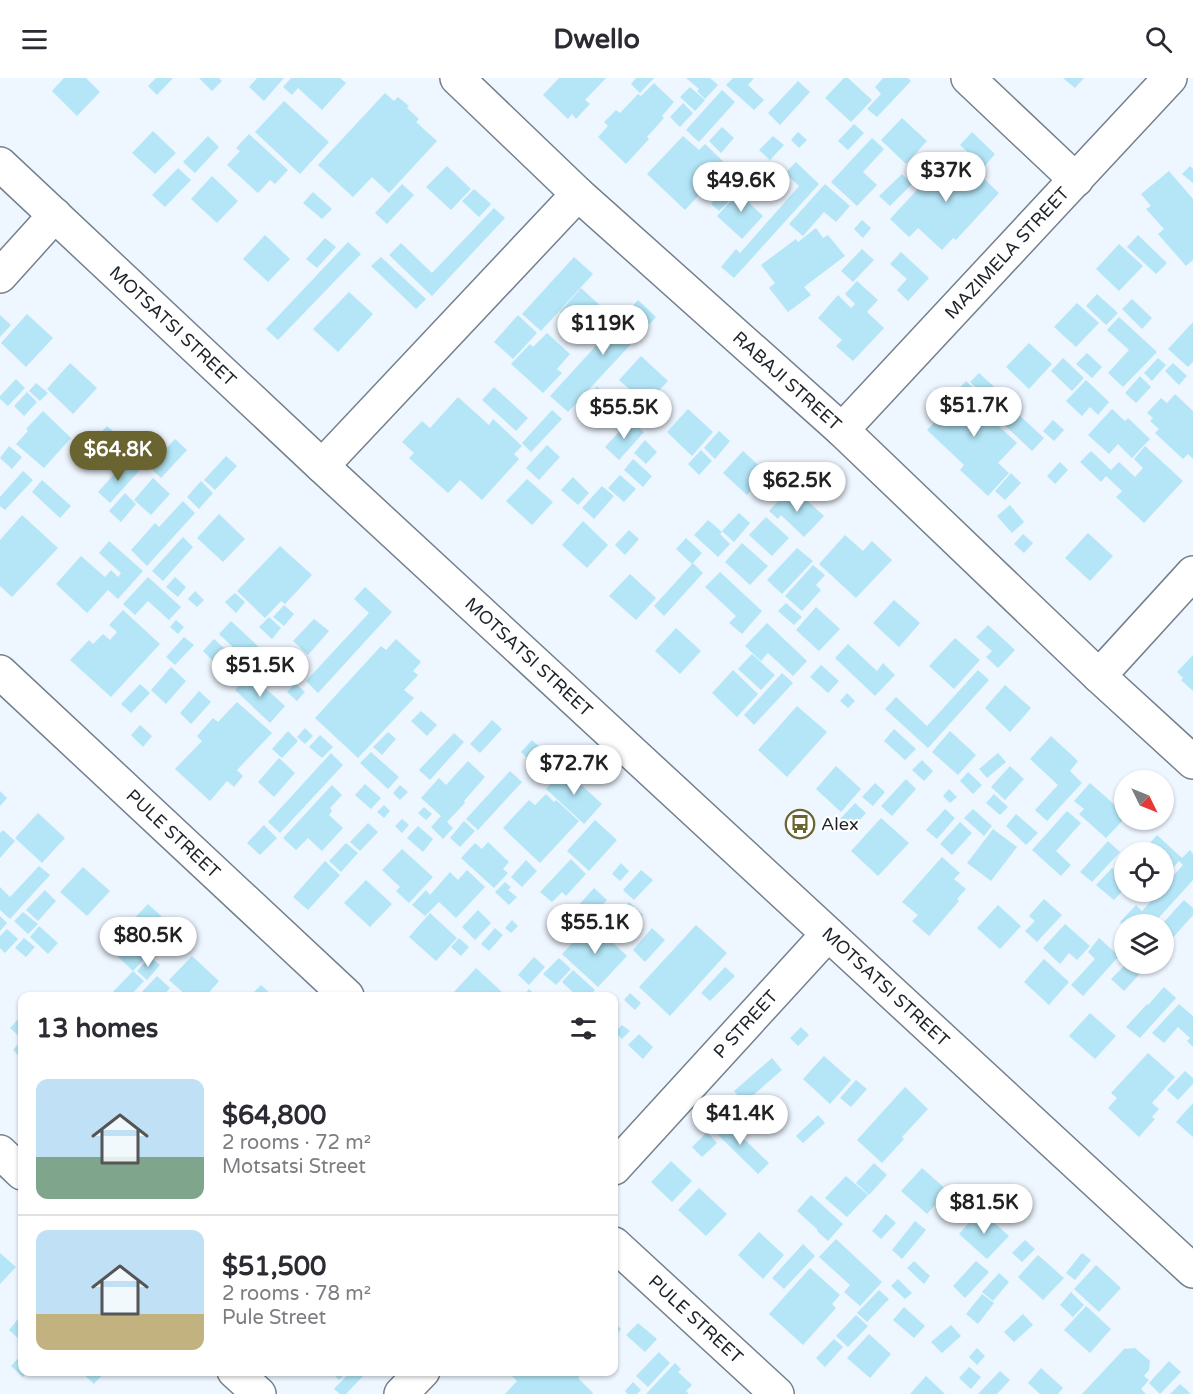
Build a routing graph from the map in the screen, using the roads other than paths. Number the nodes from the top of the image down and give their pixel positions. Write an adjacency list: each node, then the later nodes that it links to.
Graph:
1 (457, 78): 6 (street, RABAJI STREET)
2 (968, 78): 5 (street)
3 (1170, 78): 5 (street, MAZIMELA STREET)
4 (0, 164): 7 (street, MOTSATSI STREET)
5 (1076, 180): 9 (street, MAZIMELA STREET)
6 (578, 194): 9 (street, RABAJI STREET); 10 (street)
7 (55, 215): 8 (street); 10 (street, MOTSATSI STREET)
8 (0, 276)
9 (842, 430): 13 (street, RABAJI STREET)
10 (322, 466): 15 (street, MOTSATSI STREET)
11 (1193, 573): 13 (street)
12 (0, 672): 16 (street, PULE STREET)
13 (1099, 676): 14 (street, RABAJI STREET)
14 (1193, 762)
15 (828, 933): 18 (street, P STREET); 21 (street, MOTSATSI STREET)
16 (343, 992)
17 (0, 1152): 19 (street)
18 (618, 1164)
19 (18, 1169)
20 (618, 1249): 26 (street, PULE STREET)
21 (1193, 1271)
22 (239, 1376): 24 (street)
23 (418, 1376): 25 (street)
24 (259, 1394)
25 (401, 1394)
26 (777, 1394)

